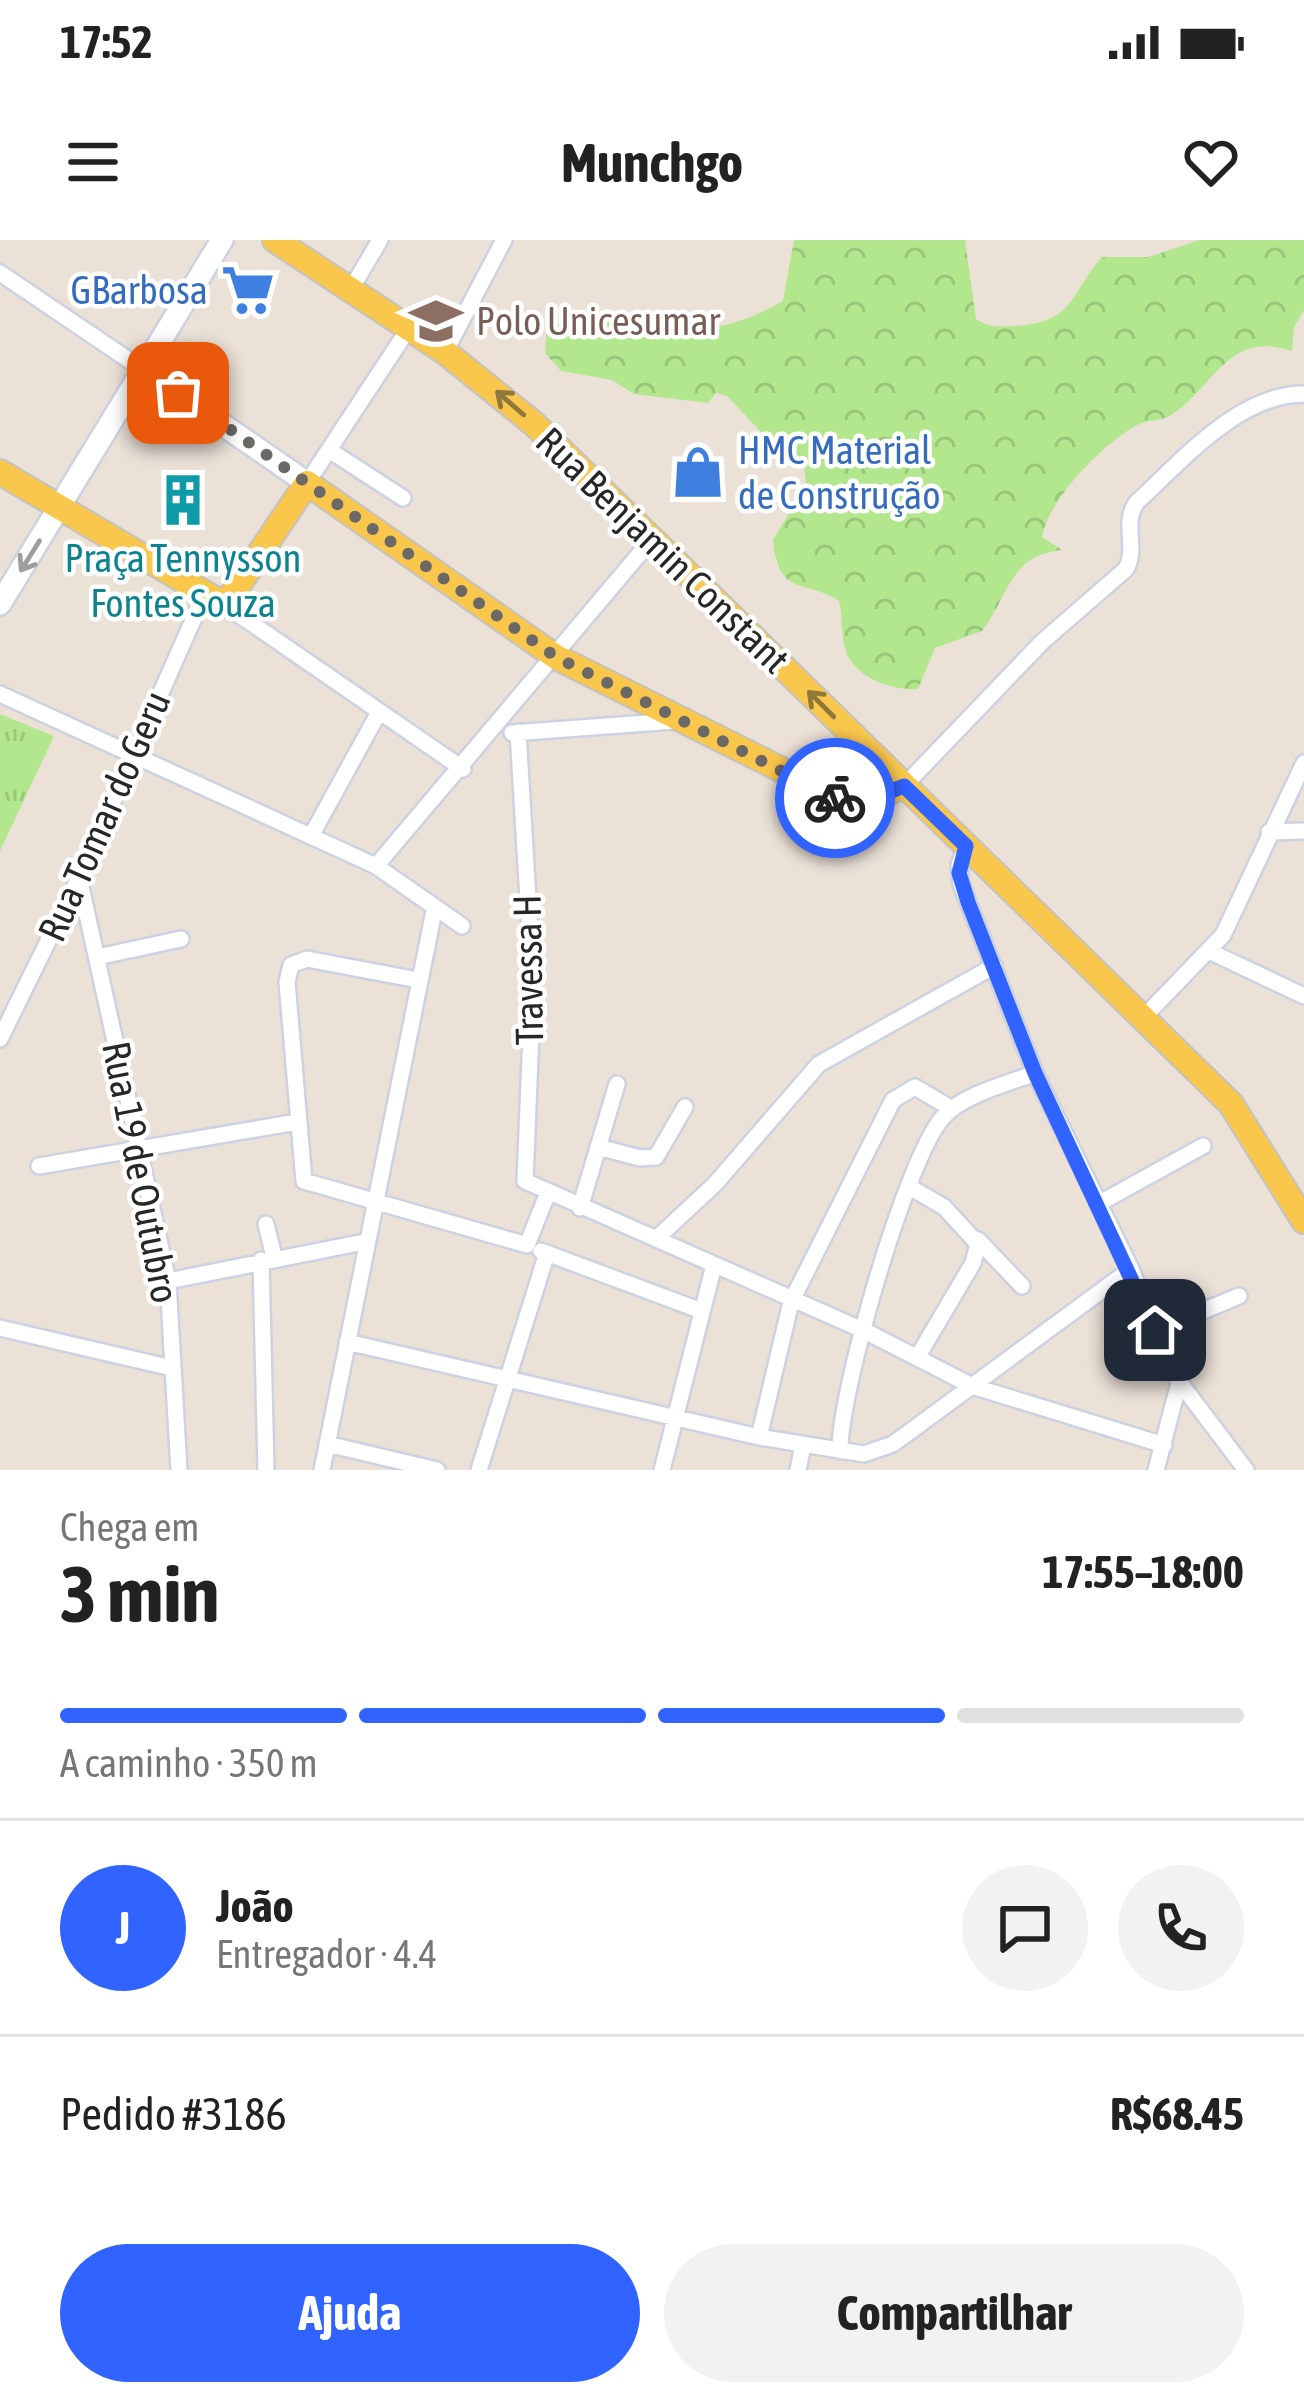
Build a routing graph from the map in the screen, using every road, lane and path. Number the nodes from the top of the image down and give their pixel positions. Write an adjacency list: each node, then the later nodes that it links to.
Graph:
1 (222, 240): 9 (main road)
2 (275, 240): 6 (main road, Rua Benjamin Constant)
3 (380, 240): 6 (street)
4 (497, 243): 8 (street)
5 (0, 273): 9 (street)
6 (351, 289): 7 (main road, Rua Benjamin Constant)
7 (410, 328): 8 (main road, Rua Benjamin Constant); 11 (street)
8 (445, 352): 16 (main road, Rua Benjamin Constant, one-way to 8)
9 (146, 371): 13 (main road); 15 (main road)
10 (1304, 394): 28 (street)
11 (329, 450): 13 (street); 14 (street)
12 (0, 472): 15 (main road)
13 (307, 483): 17 (main road); 19 (main road)
14 (403, 499)
15 (61, 508): 17 (main road); 18 (main road, one-way to 18)
16 (652, 538): 19 (street); 28 (main road, Rua Benjamin Constant, one-way to 16)
17 (215, 599): 21 (street); 25 (street, Rua Tomar do Geru)
18 (0, 604)
19 (556, 657): 22 (main road); 24 (street)
20 (0, 694): 25 (street)
21 (378, 714): 27 (street); 31 (street)
22 (676, 720): 23 (street); 28 (main road)
23 (518, 732): 24 (street); 57 (street, Travessa H)
24 (492, 734): 27 (street)
25 (131, 755): 31 (street); 34 (street, Rua Tomar do Geru)
26 (1304, 763): 30 (street)
27 (463, 769): 33 (street)
28 (904, 786): 32 (main road, Rua Benjamin Constant)
29 (1304, 831): 30 (street)
30 (1269, 832): 38 (street)
31 (311, 836): 33 (street)
32 (966, 846): 40 (street); 43 (main road, Rua Benjamin Constant)
33 (376, 866): 35 (street)
34 (79, 878): 39 (street, Rua 19 de Outubro); 44 (street, Rua Tomar do Geru)
35 (434, 911): 36 (street); 41 (street)
36 (462, 926)
37 (181, 939): 39 (street)
38 (1211, 952): 42 (street); 43 (street)
39 (97, 957): 53 (street, Rua 19 de Outubro)
40 (994, 966): 45 (street); 63 (street)
41 (418, 980): 50 (street); 58 (street)
42 (1304, 996)
43 (1143, 1018): 49 (main road, Rua Benjamin Constant)
44 (0, 1039)
45 (1035, 1073): 48 (street); 59 (street)
46 (617, 1084): 52 (street)
47 (685, 1107): 52 (street)
48 (952, 1109): 55 (street); 74 (street)
49 (1242, 1115): 56 (main road); 61 (main road)
50 (297, 1122): 53 (street); 58 (street)
51 (1203, 1146): 59 (street)
52 (598, 1147): 60 (street)
53 (140, 1149): 54 (street); 71 (street, Rua 19 de Outubro)
54 (39, 1166)
55 (908, 1186): 64 (street); 78 (street)
56 (1304, 1190)
57 (547, 1195): 60 (street); 66 (street)
58 (373, 1200): 65 (street); 66 (street)
59 (1098, 1204): 70 (street)
60 (580, 1208): 63 (street)
61 (1304, 1221)
62 (266, 1224): 68 (street)
63 (657, 1238): 69 (street)
64 (975, 1238): 72 (street); 80 (street)
65 (364, 1242): 68 (street); 79 (street)
66 (527, 1245): 67 (street)
67 (548, 1253): 75 (street); 82 (street)
68 (267, 1258): 71 (street); 92 (street)
69 (714, 1264): 74 (street); 75 (street)
70 (1131, 1269): 77 (street); 84 (street)
71 (168, 1281): 81 (street, Rua 19 de Outubro)
72 (1022, 1286)
73 (1239, 1296): 77 (street)
74 (791, 1302): 78 (street); 86 (street)
75 (699, 1310): 85 (street)
76 (0, 1328): 81 (street)
77 (1155, 1330): 83 (street)
78 (865, 1331): 80 (street); 90 (street)
79 (347, 1342): 82 (street); 87 (street)
80 (918, 1356): 84 (street)
81 (172, 1368): 91 (street, Rua 19 de Outubro)
82 (508, 1382): 85 (street); 95 (street)
83 (1179, 1383): 89 (street); 99 (street)
84 (972, 1386): 89 (street); 90 (street)
85 (674, 1418): 86 (street); 96 (street)
86 (759, 1437): 88 (street)
87 (327, 1444): 93 (street); 94 (street)
88 (803, 1445): 90 (street); 97 (street)
89 (1163, 1445): 98 (street)
90 (840, 1451)
91 (179, 1470)
92 (266, 1470)
93 (322, 1470)
94 (437, 1470)
95 (479, 1470)
96 (662, 1470)
97 (798, 1470)
98 (1156, 1470)
99 (1246, 1470)

